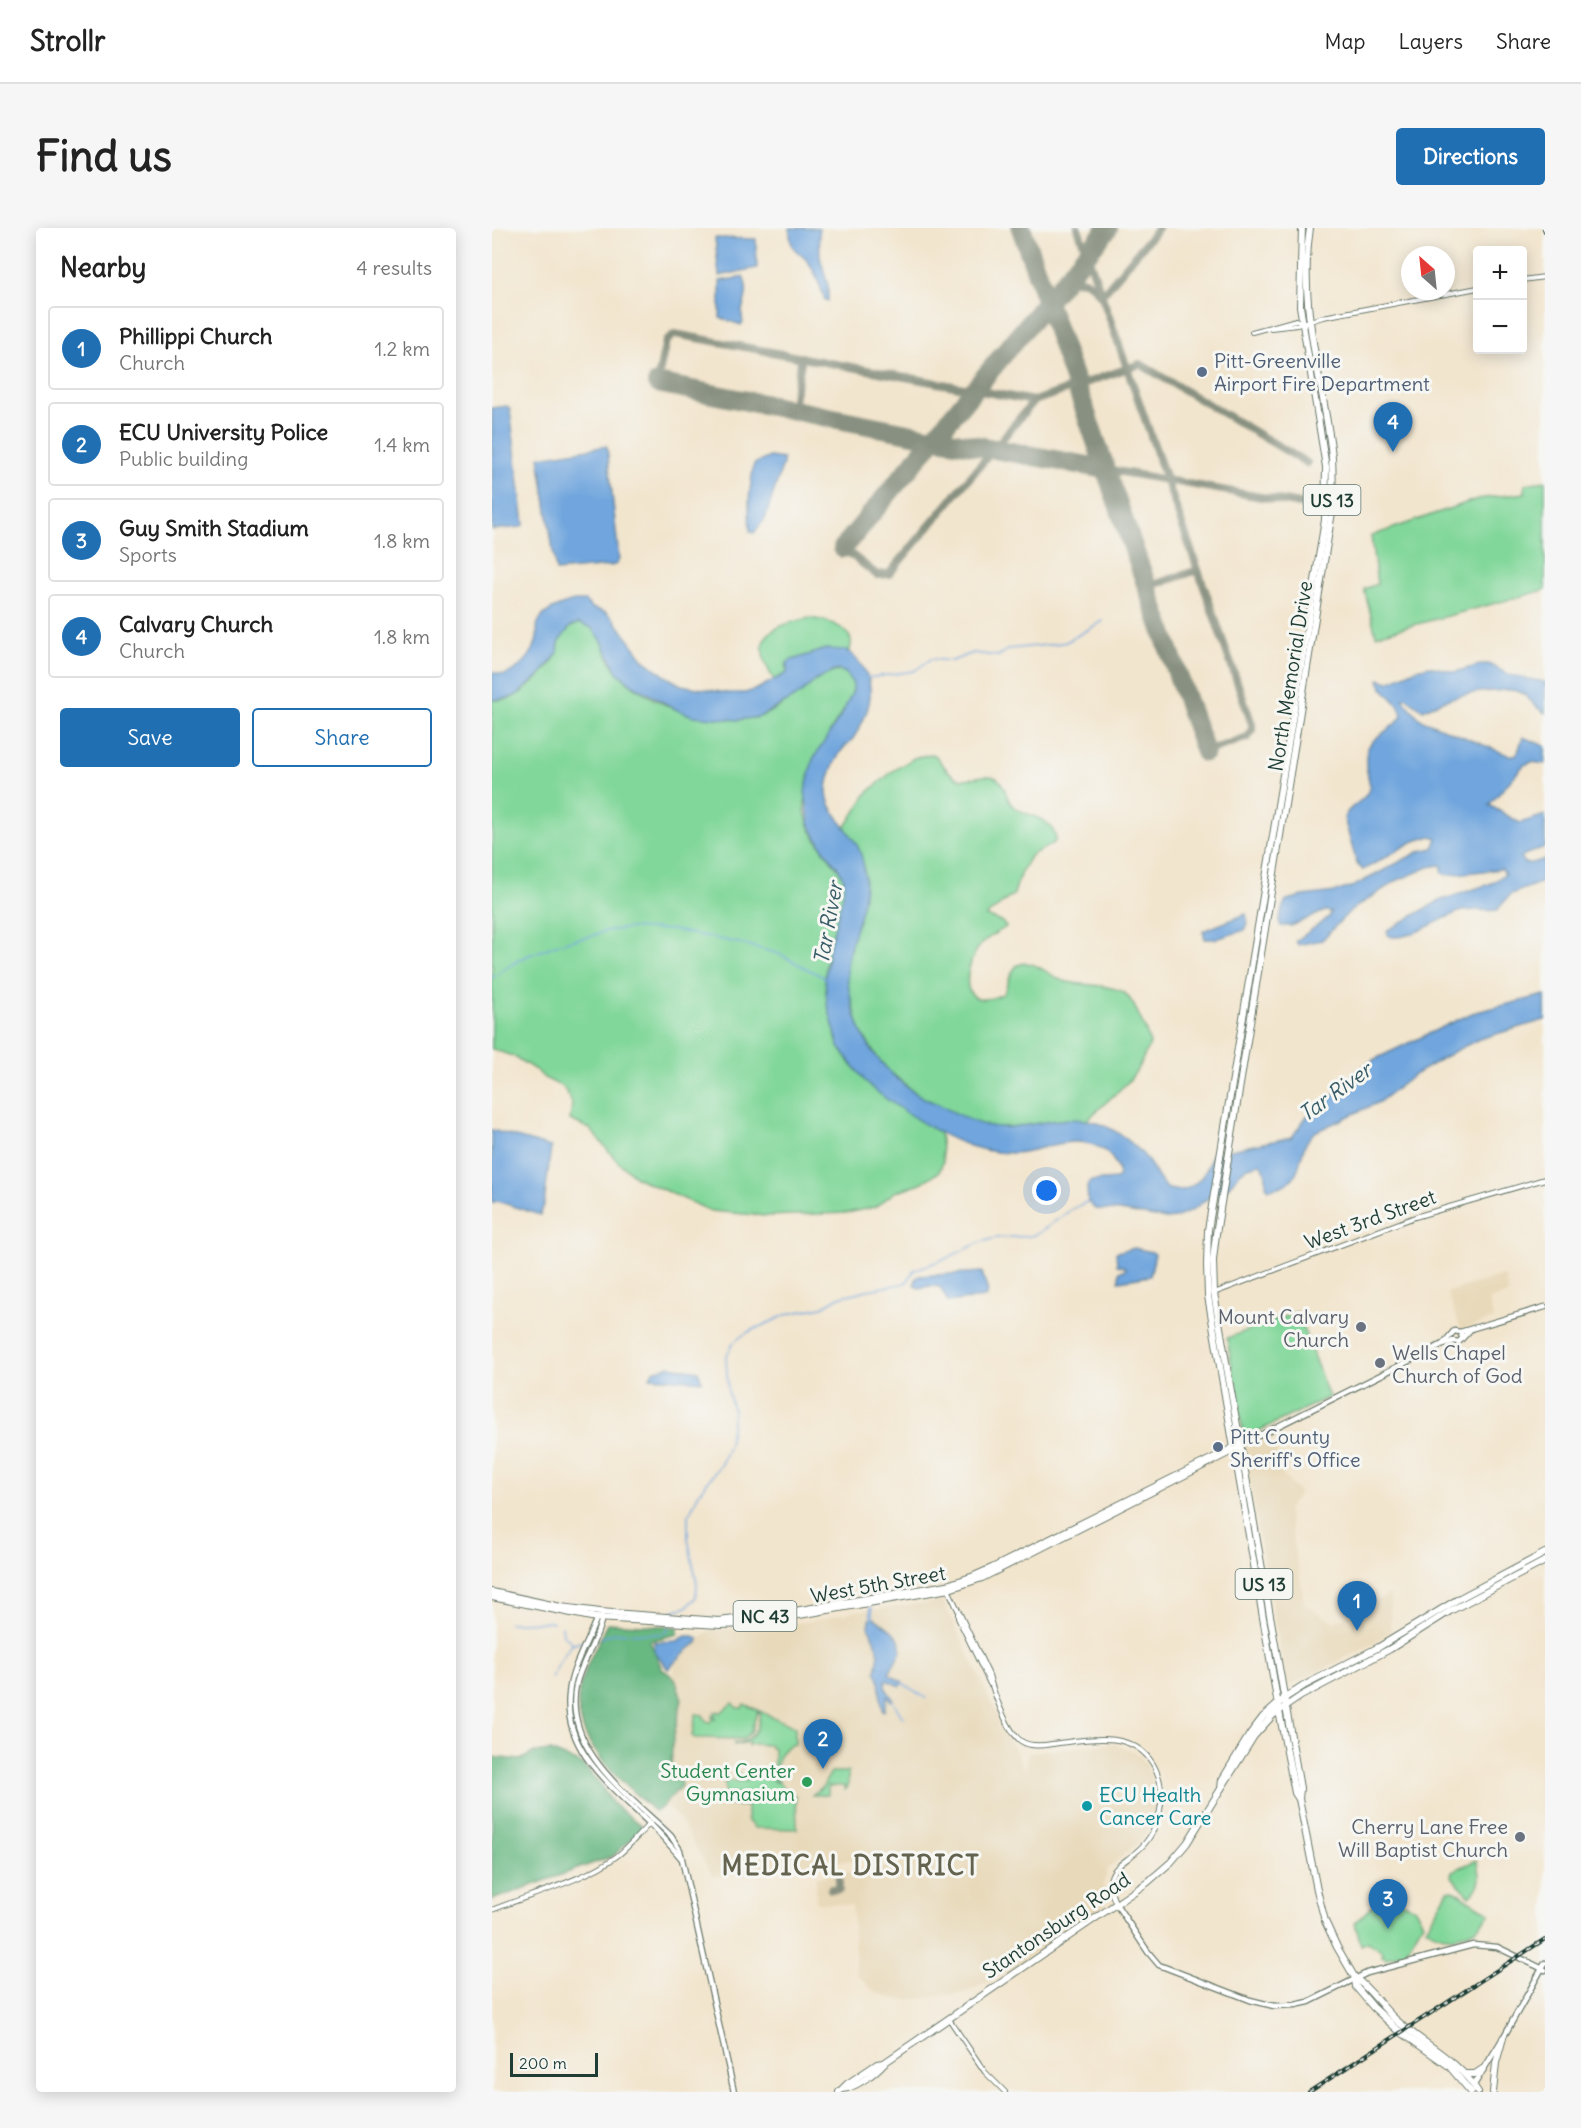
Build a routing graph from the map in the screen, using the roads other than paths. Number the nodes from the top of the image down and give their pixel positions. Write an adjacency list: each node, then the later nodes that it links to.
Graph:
1 (1302, 228): 6 (main road, North Memorial Drive / US 13)
2 (1310, 228): 6 (main road, North Memorial Drive / US 13)
3 (1545, 277): 4 (street)
4 (1527, 279)
5 (1473, 289): 6 (street)
6 (1305, 321): 7 (street); 8 (main road, North Memorial Drive / US 13)
7 (1252, 332)
8 (1308, 649): 9 (main road, North Memorial Drive / US 13); 9 (main road, North Memorial Drive / US 13)
9 (1245, 1030): 10 (main road, North Memorial Drive / US 13)
10 (1230, 1127): 12 (main road, US 13); 12 (main road, US 13)
11 (1545, 1179): 12 (street, West 3rd Street)
12 (1211, 1295): 16 (main road, US 13)
13 (1545, 1307): 14 (main road)
14 (1461, 1334): 15 (main road); 15 (main road)
15 (1451, 1339): 16 (main road, West 5th Street)
16 (1236, 1447): 17 (main road, West 5th Street / NC 43); 17 (main road, West 5th Street); 24 (main road, US 13); 28 (main road, US 13)
17 (1070, 1531): 20 (main road, West 5th Street / NC 43); 20 (main road, West 5th Street / NC 43)
18 (1545, 1553): 25 (main road, Stantonsburg Road)
19 (1545, 1562): 27 (main road, Stantonsburg Road)
20 (948, 1587): 23 (main road, West 5th Street / NC 43); 39 (street)
21 (492, 1592): 23 (main road, West 5th Street / NC 43)
22 (492, 1597): 23 (main road, West 5th Street / NC 43)
23 (599, 1616): 31 (main road)
24 (1282, 1683): 25 (main road); 26 (main road, US 13)
25 (1299, 1689): 26 (main road, Stantonsburg Road)
26 (1285, 1698): 27 (main road, US 13); 28 (main road, Stantonsburg Road)
27 (1286, 1706): 28 (main road, Stantonsburg Road); 33 (main road, US 13)
28 (1278, 1707): 29 (main road, Stantonsburg Road); 30 (main road, US 13); 32 (main road, Stantonsburg Road)
29 (1261, 1728): 30 (main road); 32 (main road, Stantonsburg Road)
30 (1282, 1731): 33 (main road, US 13)
31 (587, 1755): 34 (main road); 37 (main road)
32 (1221, 1789): 39 (main road, Stantonsburg Road)
33 (1299, 1799): 42 (main road, US 13)
34 (650, 1823): 35 (main road); 36 (street); 37 (main road)
35 (655, 1829): 36 (street); 38 (main road)
36 (641, 1833): 40 (street)
37 (671, 1836): 38 (main road)
38 (682, 1859): 49 (main road)
39 (1116, 1904): 42 (main road); 43 (main road, Stantonsburg Road)
40 (492, 1910)
41 (1544, 1967): 42 (main road); 44 (main road)
42 (1355, 1978): 46 (main road, US 13); 47 (main road, US 13)
43 (948, 2018): 48 (main road, Stantonsburg Road); 50 (street)
44 (1503, 2038): 45 (main road); 52 (main road)
45 (1484, 2068): 46 (main road); 47 (main road)
46 (1465, 2074): 47 (main road, US 13)
47 (1471, 2090): 51 (main road)
48 (841, 2091)
49 (734, 2092)
50 (1005, 2092)
51 (1478, 2092)
52 (1493, 2092)

